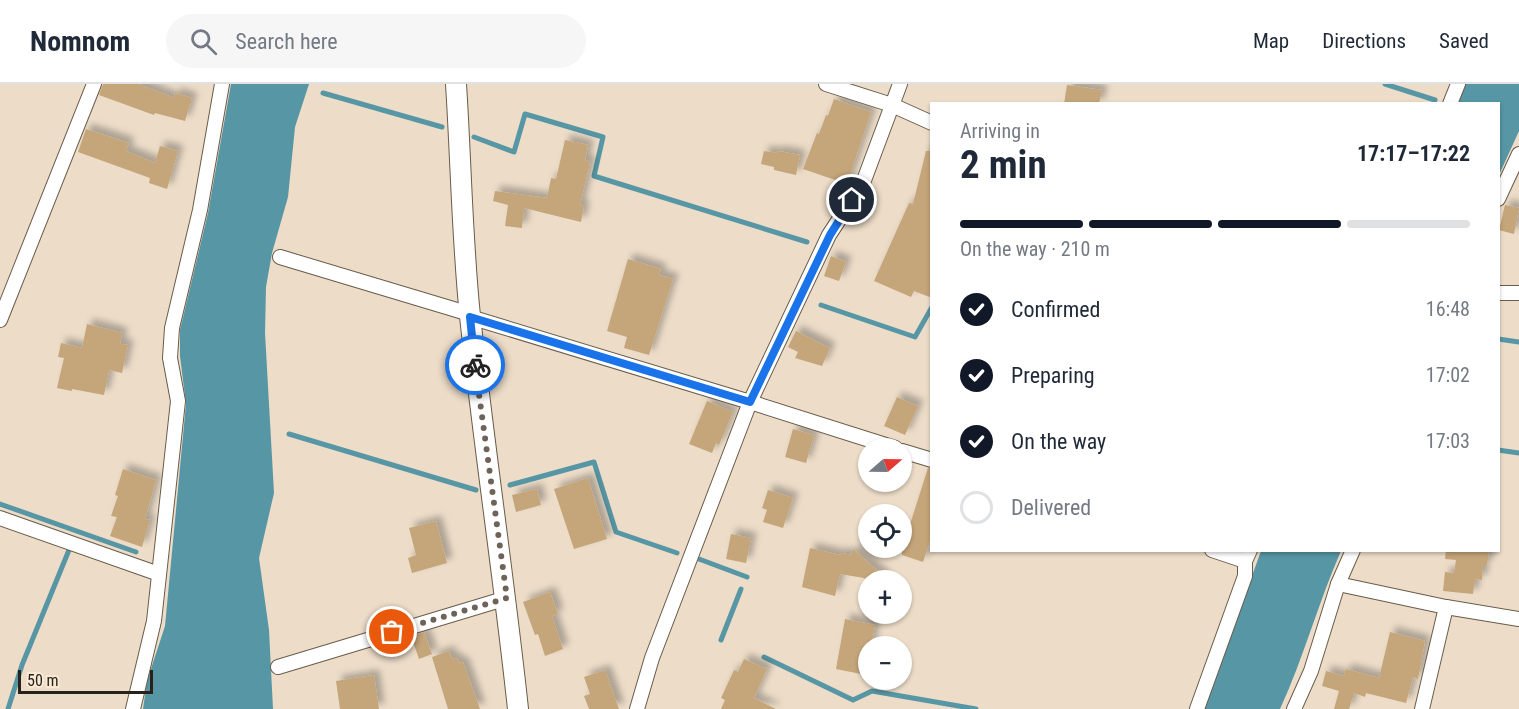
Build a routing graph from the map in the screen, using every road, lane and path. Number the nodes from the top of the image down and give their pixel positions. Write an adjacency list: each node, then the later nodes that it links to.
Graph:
1 (94, 84): 16 (street)
2 (222, 84): 25 (street)
3 (456, 84): 15 (street)
4 (826, 84): 8 (street)
5 (900, 84): 8 (street)
6 (1458, 84): 7 (street)
7 (1451, 102)
8 (892, 105): 9 (street); 17 (street)
9 (930, 122)
10 (1519, 154): 11 (street)
11 (1500, 195)
12 (280, 256): 15 (street)
13 (1500, 293): 14 (street)
14 (1519, 293)
15 (470, 316): 17 (street); 27 (street)
16 (0, 320)
17 (750, 402): 18 (street); 33 (street)
18 (863, 438)
19 (912, 454): 20 (street)
20 (930, 459)
21 (0, 518): 25 (street)
22 (1224, 552): 24 (street)
23 (1352, 552): 26 (street)
24 (1247, 556): 34 (street)
25 (159, 574): 31 (street)
26 (1338, 584): 28 (street); 35 (street)
27 (507, 598): 30 (street); 32 (street)
28 (1446, 607): 29 (street); 36 (street)
29 (1519, 619)
30 (278, 667)
31 (133, 709)
32 (518, 709)
33 (637, 709)
34 (1197, 709)
35 (1294, 709)
36 (1422, 709)

